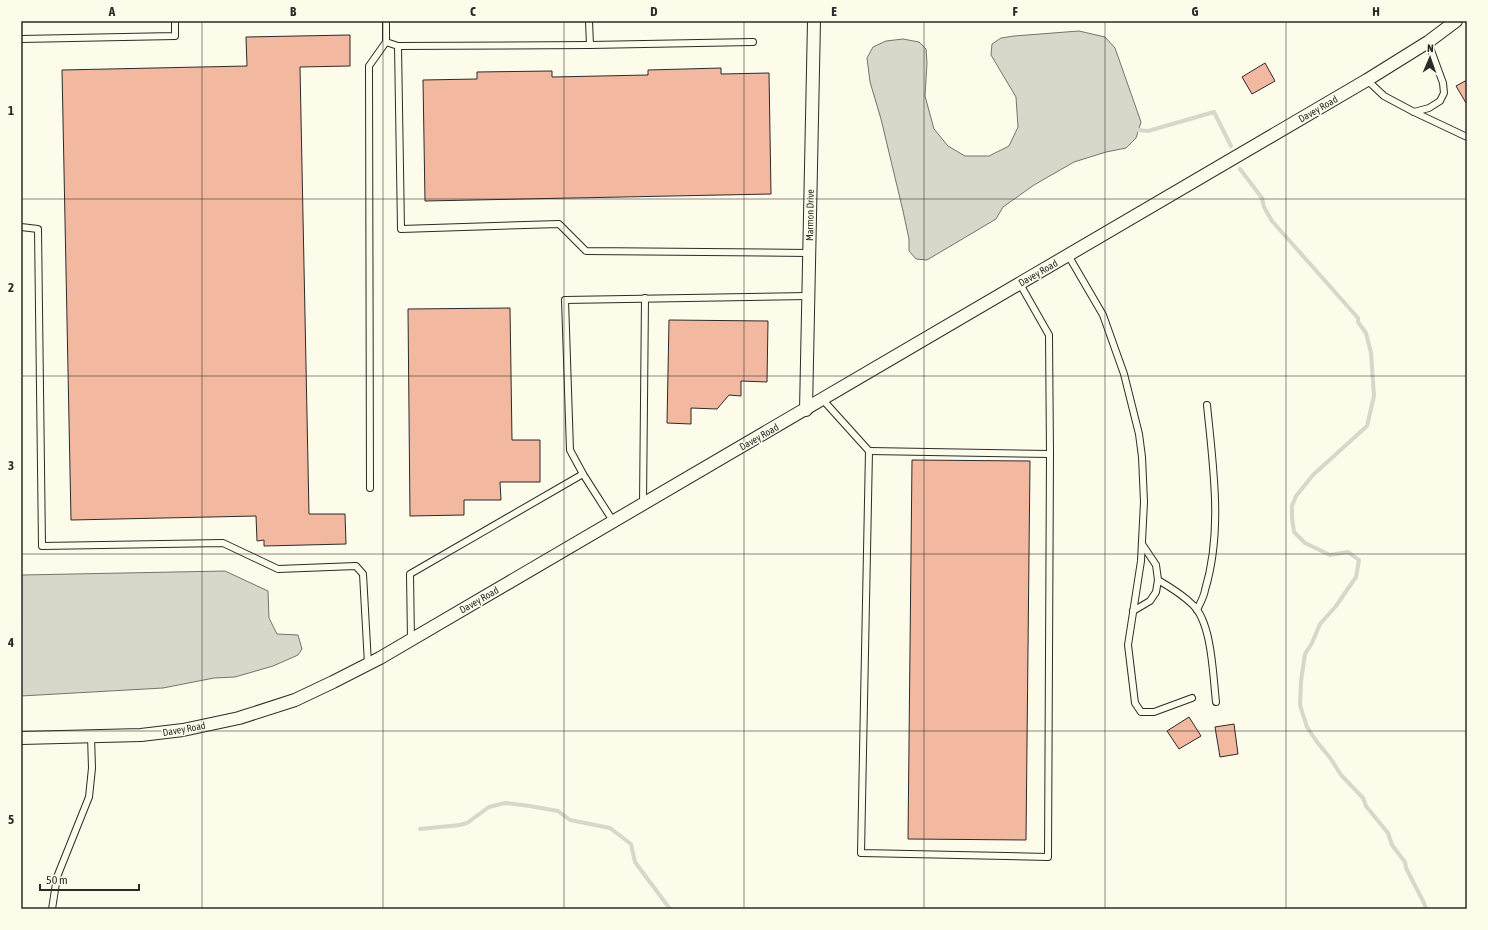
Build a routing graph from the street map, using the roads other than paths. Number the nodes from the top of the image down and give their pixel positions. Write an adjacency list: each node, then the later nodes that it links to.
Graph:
1 (175, 21): 6 (lane)
2 (386, 21): 7 (lane)
3 (589, 21): 10 (lane)
4 (814, 21): 16 (street, Marmon Drive)
5 (1456, 21): 9 (street, Davey Road)
6 (21, 39)
7 (386, 42): 11 (lane); 27 (lane)
8 (753, 42): 10 (lane)
9 (1428, 42): 12 (street, Davey Road); 13 (lane)
10 (590, 45): 11 (lane)
11 (398, 46): 16 (lane)
12 (1367, 80): 13 (lane); 17 (street, Davey Road)
13 (1414, 112): 14 (lane)
14 (1467, 137)
15 (21, 227): 35 (lane)
16 (809, 253): 19 (street, Marmon Drive)
17 (1068, 255): 18 (street, Davey Road); 30 (lane)
18 (1020, 284): 21 (street, Davey Road); 25 (lane)
19 (808, 296): 20 (lane); 23 (street, Marmon Drive)
20 (645, 298): 26 (lane); 28 (lane)
21 (823, 400): 23 (street, Davey Road); 24 (lane)
22 (1207, 405): 32 (lane)
23 (806, 410): 28 (street, Davey Road)
24 (869, 451): 25 (lane); 25 (lane)
25 (1050, 454)
26 (583, 474): 29 (lane); 34 (lane)
27 (370, 488)
28 (643, 504): 29 (street, Davey Road)
29 (613, 521): 34 (street, Davey Road)
30 (1142, 544): 31 (lane); 33 (lane)
31 (1158, 580): 32 (lane); 33 (lane)
32 (1197, 610): 37 (lane)
33 (1133, 611): 36 (lane)
34 (410, 640): 35 (street, Davey Road)
35 (368, 664): 38 (street, Davey Road)
36 (1192, 698)
37 (1216, 702)
38 (91, 736): 39 (street, Davey Road); 40 (lane)
39 (21, 738)
40 (52, 909)

